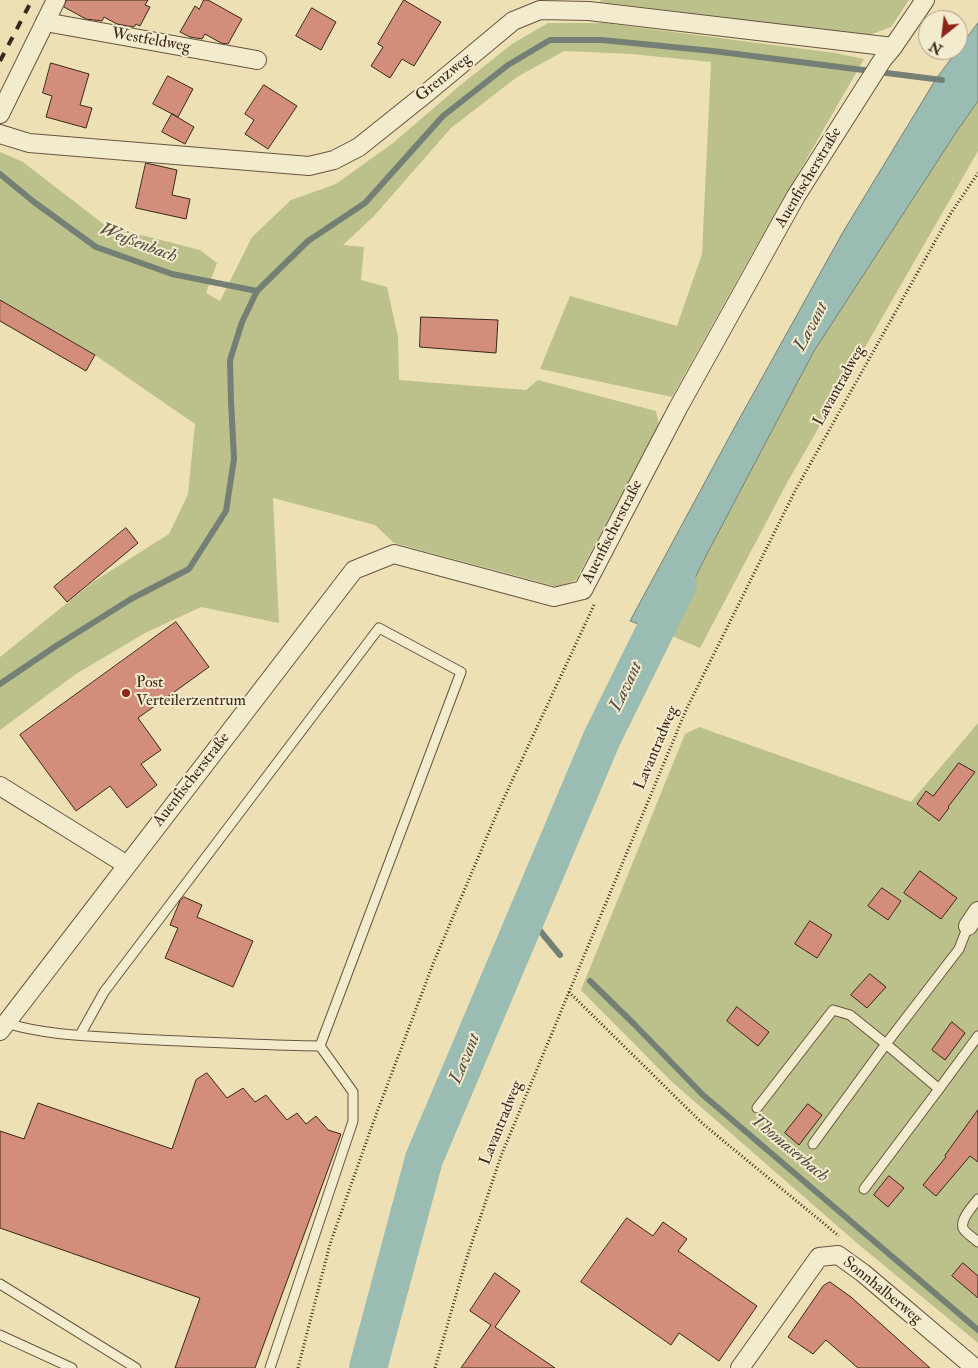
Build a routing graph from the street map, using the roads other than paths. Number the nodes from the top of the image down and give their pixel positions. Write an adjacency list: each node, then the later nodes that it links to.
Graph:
1 (56, 0): 3 (street)
2 (925, 0): 4 (street, Auenfischerstraße)
3 (44, 22): 5 (street, Westfeldweg); 6 (street)
4 (888, 53): 7 (street, Grenzweg); 9 (street, Auenfischerstraße)
5 (256, 60)
6 (0, 114)
7 (0, 134)
8 (0, 786): 9 (street)
9 (127, 865): 11 (street, Auenfischerstraße)
10 (973, 919): 14 (lane)
11 (3, 1027): 12 (lane)
12 (80, 1036): 15 (lane); 15 (lane)
13 (978, 1036): 16 (lane)
14 (886, 1044): 16 (lane); 17 (lane); 18 (lane)
15 (320, 1046): 26 (lane)
16 (939, 1089): 19 (lane)
17 (757, 1108)
18 (813, 1144)
19 (864, 1189)
20 (978, 1199): 21 (lane)
21 (978, 1242)
22 (0, 1284): 25 (lane)
23 (0, 1335): 24 (lane)
24 (72, 1368)
25 (136, 1368)
26 (270, 1368)
27 (740, 1368): 28 (street, Sonnhalberweg)
28 (975, 1368)

